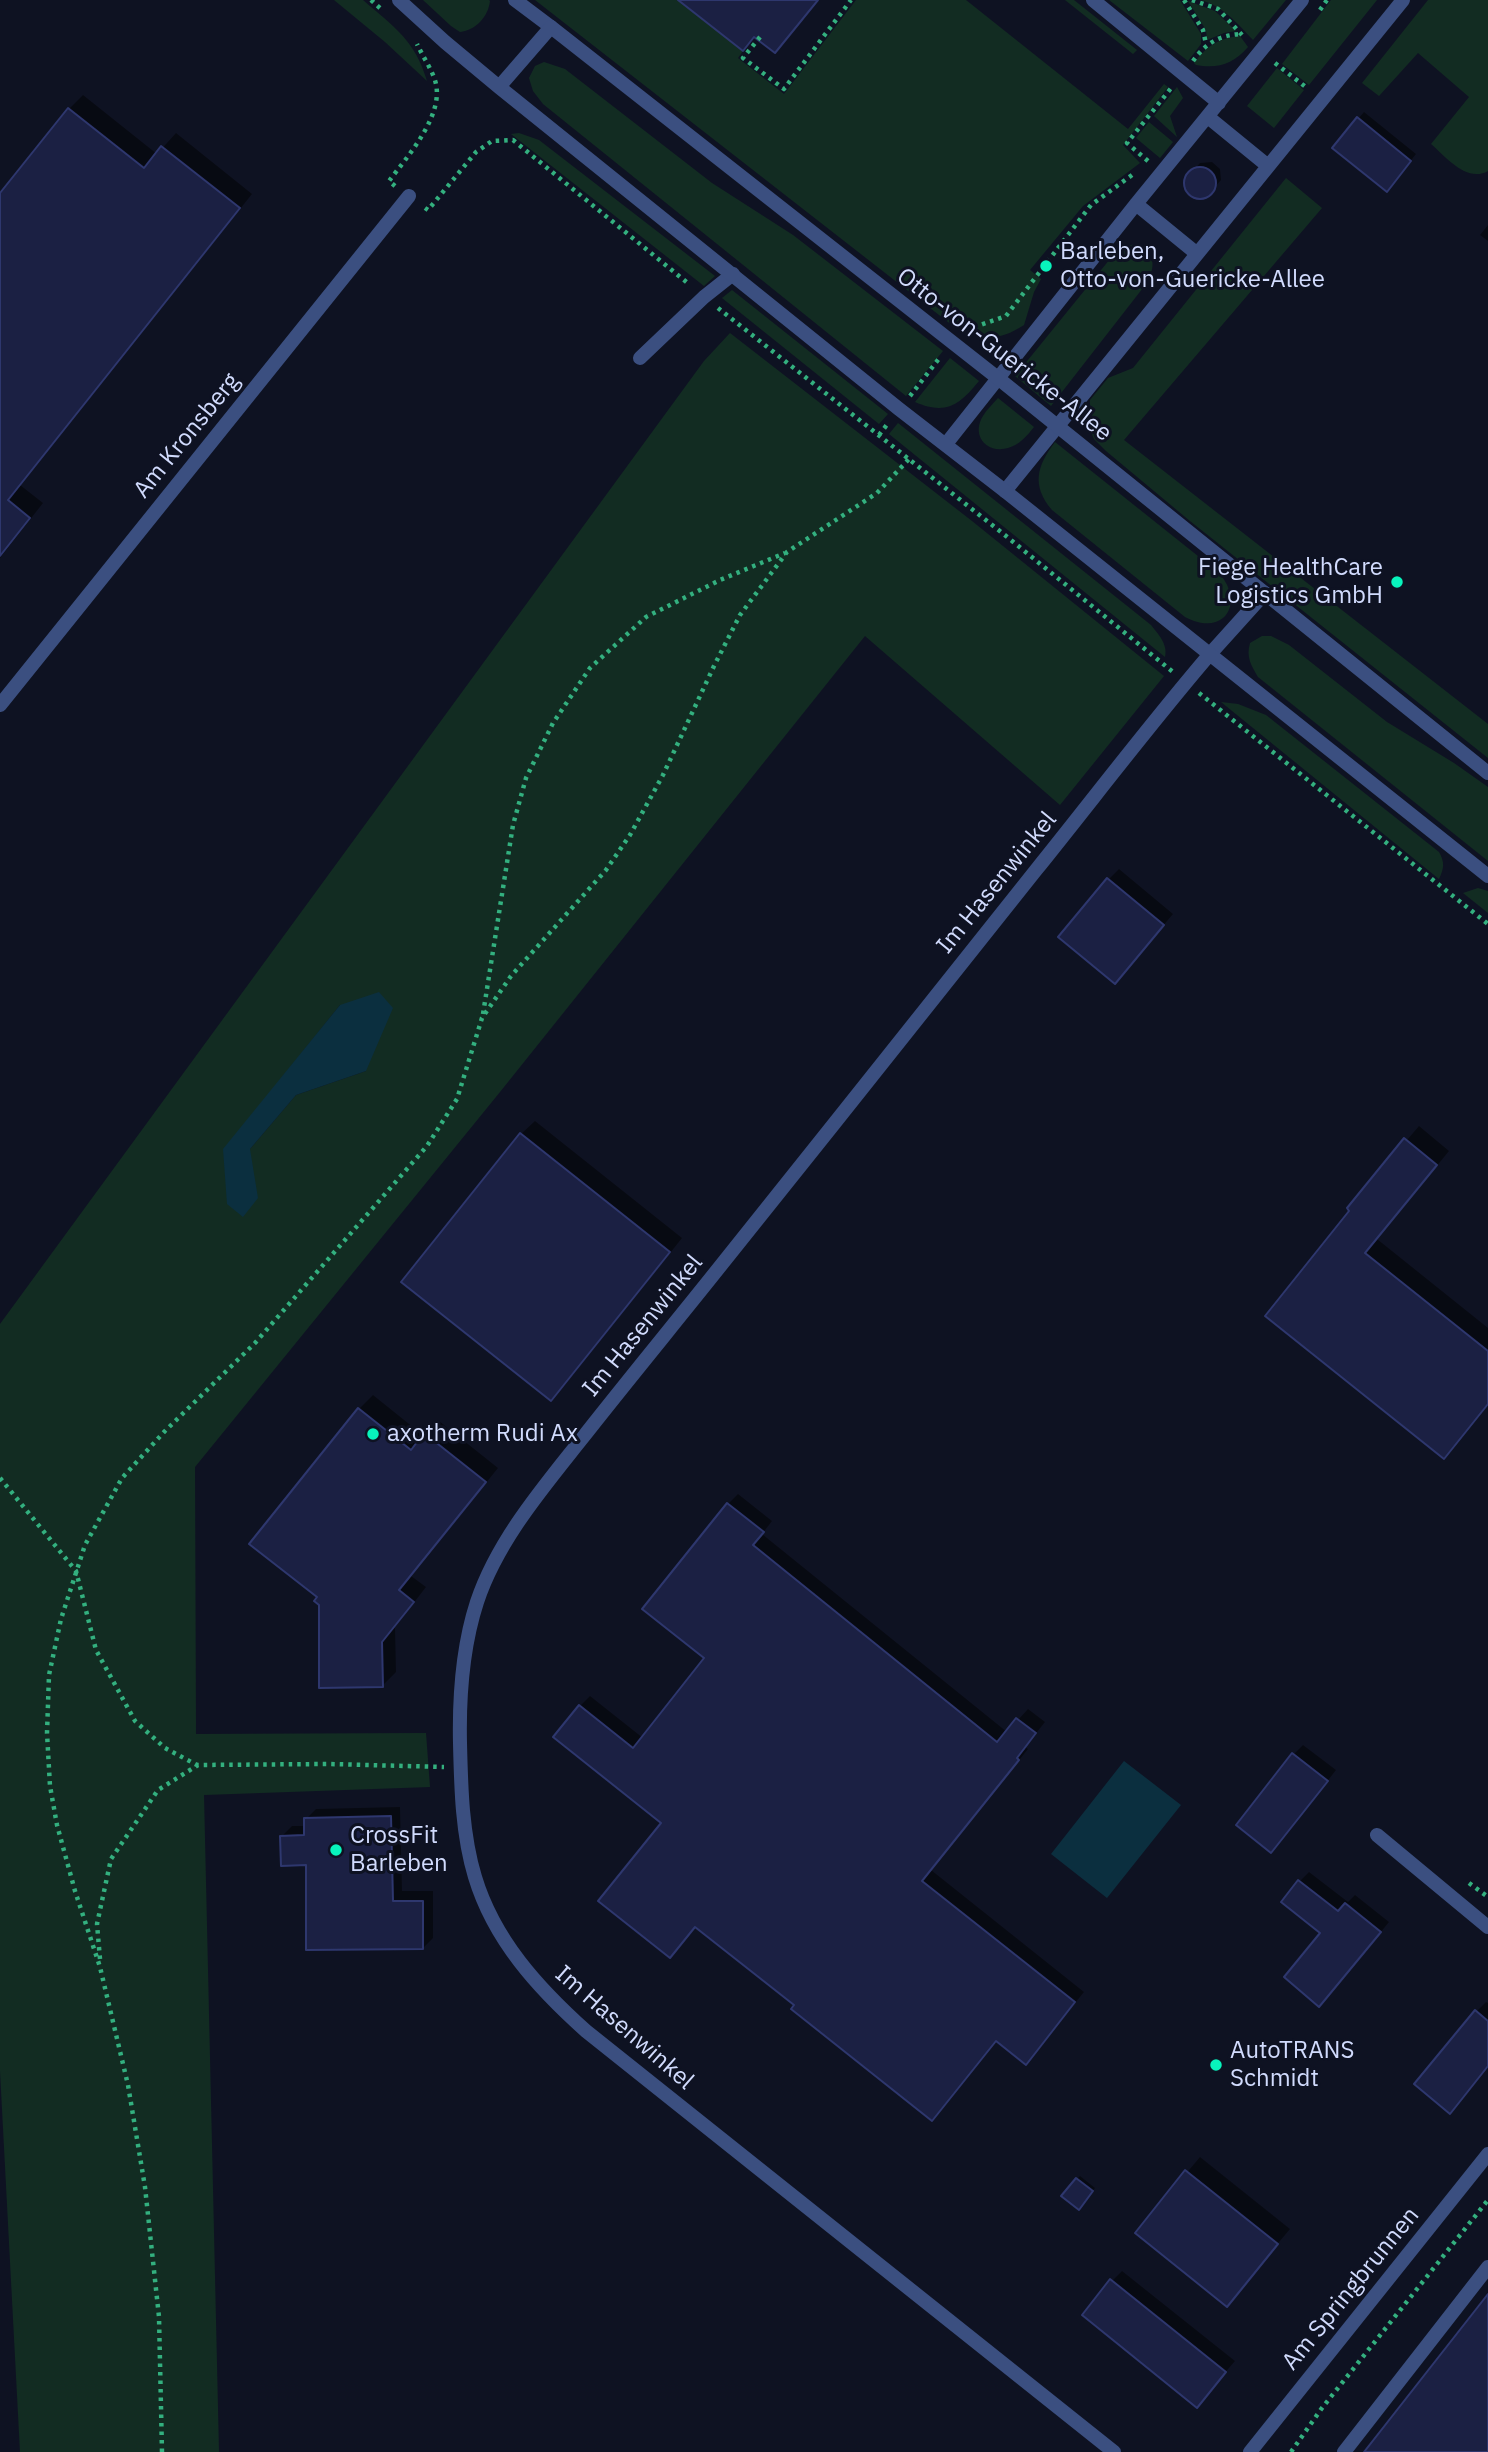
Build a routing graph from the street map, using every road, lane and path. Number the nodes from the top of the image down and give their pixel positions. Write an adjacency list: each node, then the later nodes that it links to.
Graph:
1 (371, 0): 9 (path)
2 (400, 0): 14 (street)
3 (515, 0): 10 (street, Otto-von-Guericke-Allee)
4 (851, 0): 11 (path)
5 (1093, 0): 15 (street)
6 (1184, 0): 13 (path)
7 (1302, 0): 15 (street)
8 (1402, 0): 18 (street)
9 (388, 16)
10 (551, 27): 14 (street); 24 (street, Otto-von-Guericke-Allee)
11 (760, 37)
12 (415, 41): 19 (path)
13 (1206, 44)
14 (499, 87): 22 (street)
15 (1219, 103): 16 (street)
16 (1208, 117): 18 (street); 20 (street)
17 (1150, 162): 24 (path)
18 (1268, 166): 21 (street)
19 (410, 196): 23 (path); 37 (street, Am Kronsberg)
20 (1136, 204): 21 (street); 26 (street)
21 (1196, 253): 28 (street)
22 (733, 274): 23 (street); 27 (street)
23 (704, 297): 25 (street); 29 (path)
24 (951, 343): 26 (street, Otto-von-Guericke-Allee); 27 (path)
25 (640, 358)
26 (999, 379): 28 (street, Otto-von-Guericke-Allee); 30 (street)
27 (900, 409): 29 (path); 30 (street)
28 (1057, 426): 32 (street); 34 (street, Otto-von-Guericke-Allee)
29 (879, 435): 31 (path)
30 (946, 444): 32 (street)
31 (909, 459): 33 (path); 36 (path)
32 (1005, 491): 35 (street)
33 (787, 552): 41 (path); 41 (path)
34 (1265, 593): 35 (street, Im Hasenwinkel); 38 (street, Otto-von-Guericke-Allee)
35 (1210, 654): 36 (street, Im Hasenwinkel); 39 (street)
36 (1186, 683): 40 (path); 45 (street, Im Hasenwinkel)
37 (0, 705)
38 (1488, 772)
39 (1488, 876)
40 (1488, 924)
41 (482, 1018): 43 (path)
42 (0, 1478): 43 (path)
43 (76, 1570): 44 (path); 48 (path)
44 (198, 1765): 45 (path); 48 (path)
45 (460, 1768): 53 (street, Im Hasenwinkel)
46 (1377, 1835): 47 (street)
47 (1488, 1927)
48 (100, 1966): 52 (path)
49 (1488, 2154): 54 (street, Am Springbrunnen)
50 (1488, 2200): 55 (path)
51 (1488, 2267): 56 (street)
52 (162, 2452)
53 (1114, 2452)
54 (1250, 2452)
55 (1291, 2452)
56 (1344, 2452)

